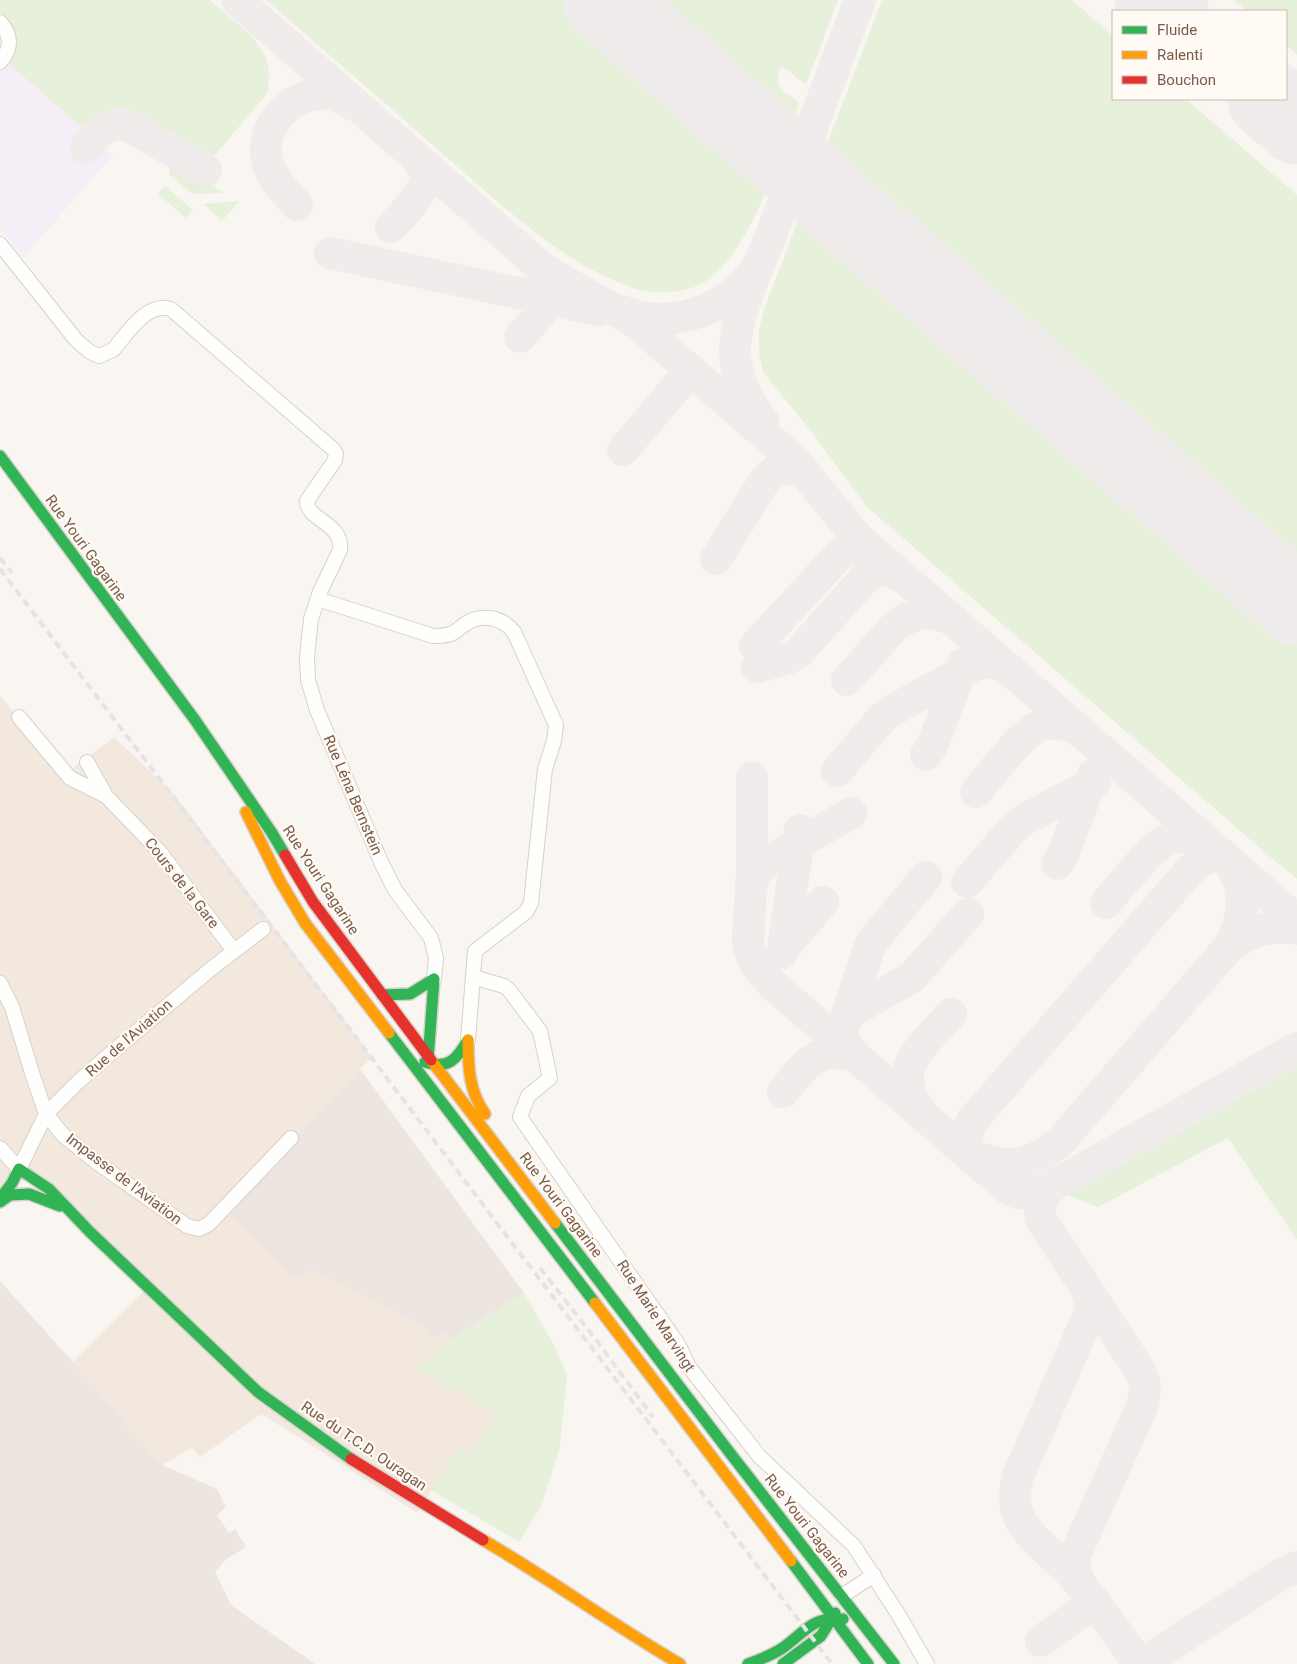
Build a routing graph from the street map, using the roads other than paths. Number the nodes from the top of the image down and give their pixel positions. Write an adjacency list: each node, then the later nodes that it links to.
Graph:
1 (0, 22): 2 (street)
2 (0, 62)
3 (0, 244): 5 (street, Rue Léna Bernstein)
4 (1, 457): 7 (main road, Rue Youri Gagarine)
5 (318, 599): 13 (street); 14 (street, Rue Léna Bernstein)
6 (19, 717): 9 (street, Cours de la Gare)
7 (217, 755): 12 (main road, Rue Youri Gagarine); 16 (main road, Rue Youri Gagarine)
8 (87, 762): 9 (street)
9 (106, 796): 11 (street, Cours de la Gare)
10 (263, 929): 11 (street, Rue de l'Aviation)
11 (234, 951): 20 (street, Rue de l'Aviation)
12 (327, 952): 18 (main road); 19 (main road, Rue Youri Gagarine)
13 (473, 977): 17 (street); 28 (street, Rue Marie Marvingt)
14 (434, 979): 16 (main road); 18 (main road)
15 (0, 983): 20 (street)
16 (382, 995): 18 (main road, Rue Youri Gagarine)
17 (468, 1040): 18 (main road); 26 (main road)
18 (430, 1061): 19 (main road); 26 (main road, Rue Youri Gagarine)
19 (432, 1090): 27 (main road, Rue Youri Gagarine)
20 (46, 1114): 21 (street, Impasse de l'Aviation); 23 (street, Rue de l'Aviation)
21 (291, 1138)
22 (0, 1148): 23 (street)
23 (20, 1169): 24 (main road); 25 (main road, Rue du T.C.D. Ouragan)
24 (0, 1200): 25 (main road, Rue du T.C.D. Ouragan)
25 (66, 1208): 35 (main road, Rue du T.C.D. Ouragan)
26 (622, 1309): 29 (main road, Rue Youri Gagarine)
27 (775, 1539): 29 (main road); 30 (main road, Rue Youri Gagarine); 32 (main road)
28 (874, 1575): 29 (street); 40 (street)
29 (842, 1596): 30 (main road); 31 (main road, Rue Youri Gagarine)
30 (833, 1618): 31 (main road); 32 (main road); 33 (main road); 34 (main road, Rue Youri Gagarine)
31 (862, 1621): 39 (main road, Rue Youri Gagarine)
32 (812, 1623): 36 (main road)
33 (821, 1636): 34 (main road); 37 (main road)
34 (848, 1638): 38 (main road, Rue Youri Gagarine)
35 (680, 1664)
36 (748, 1664)
37 (783, 1664)
38 (868, 1664)
39 (894, 1664)
40 (927, 1664)

